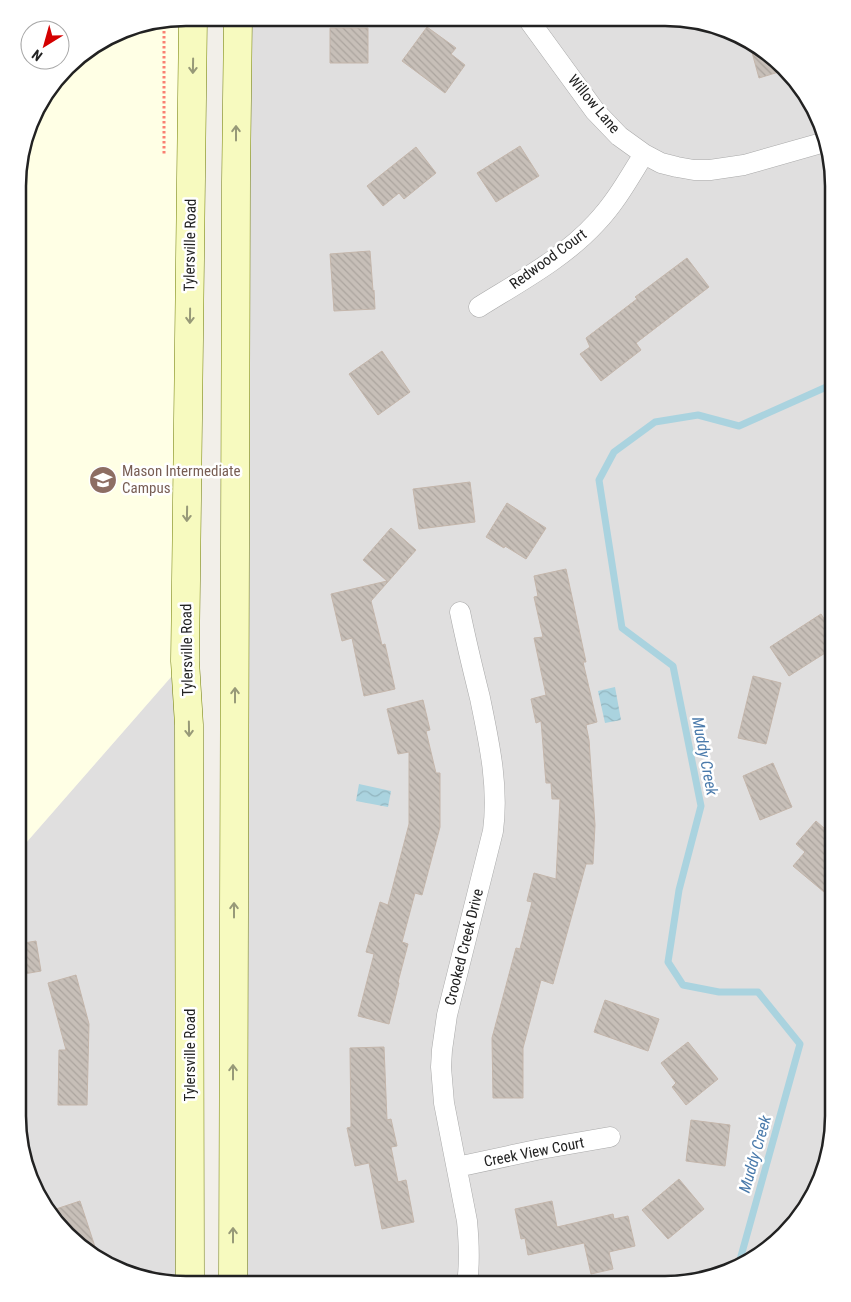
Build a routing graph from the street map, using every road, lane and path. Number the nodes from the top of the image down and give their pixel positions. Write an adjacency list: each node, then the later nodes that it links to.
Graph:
1 (193, 26): 10 (main road, Tylersville Road, one-way to 10)
2 (238, 26): 11 (main road, one-way to 2)
3 (534, 26): 5 (street, Willow Lane)
4 (819, 144): 5 (street, Willow Lane)
5 (644, 154): 6 (street, Redwood Court)
6 (479, 307)
7 (460, 612): 9 (street, Crooked Creek Drive)
8 (610, 1137): 9 (street, Creek View Court)
9 (458, 1167): 12 (street, Crooked Creek Drive)
10 (190, 1276)
11 (233, 1276)
12 (468, 1276)

